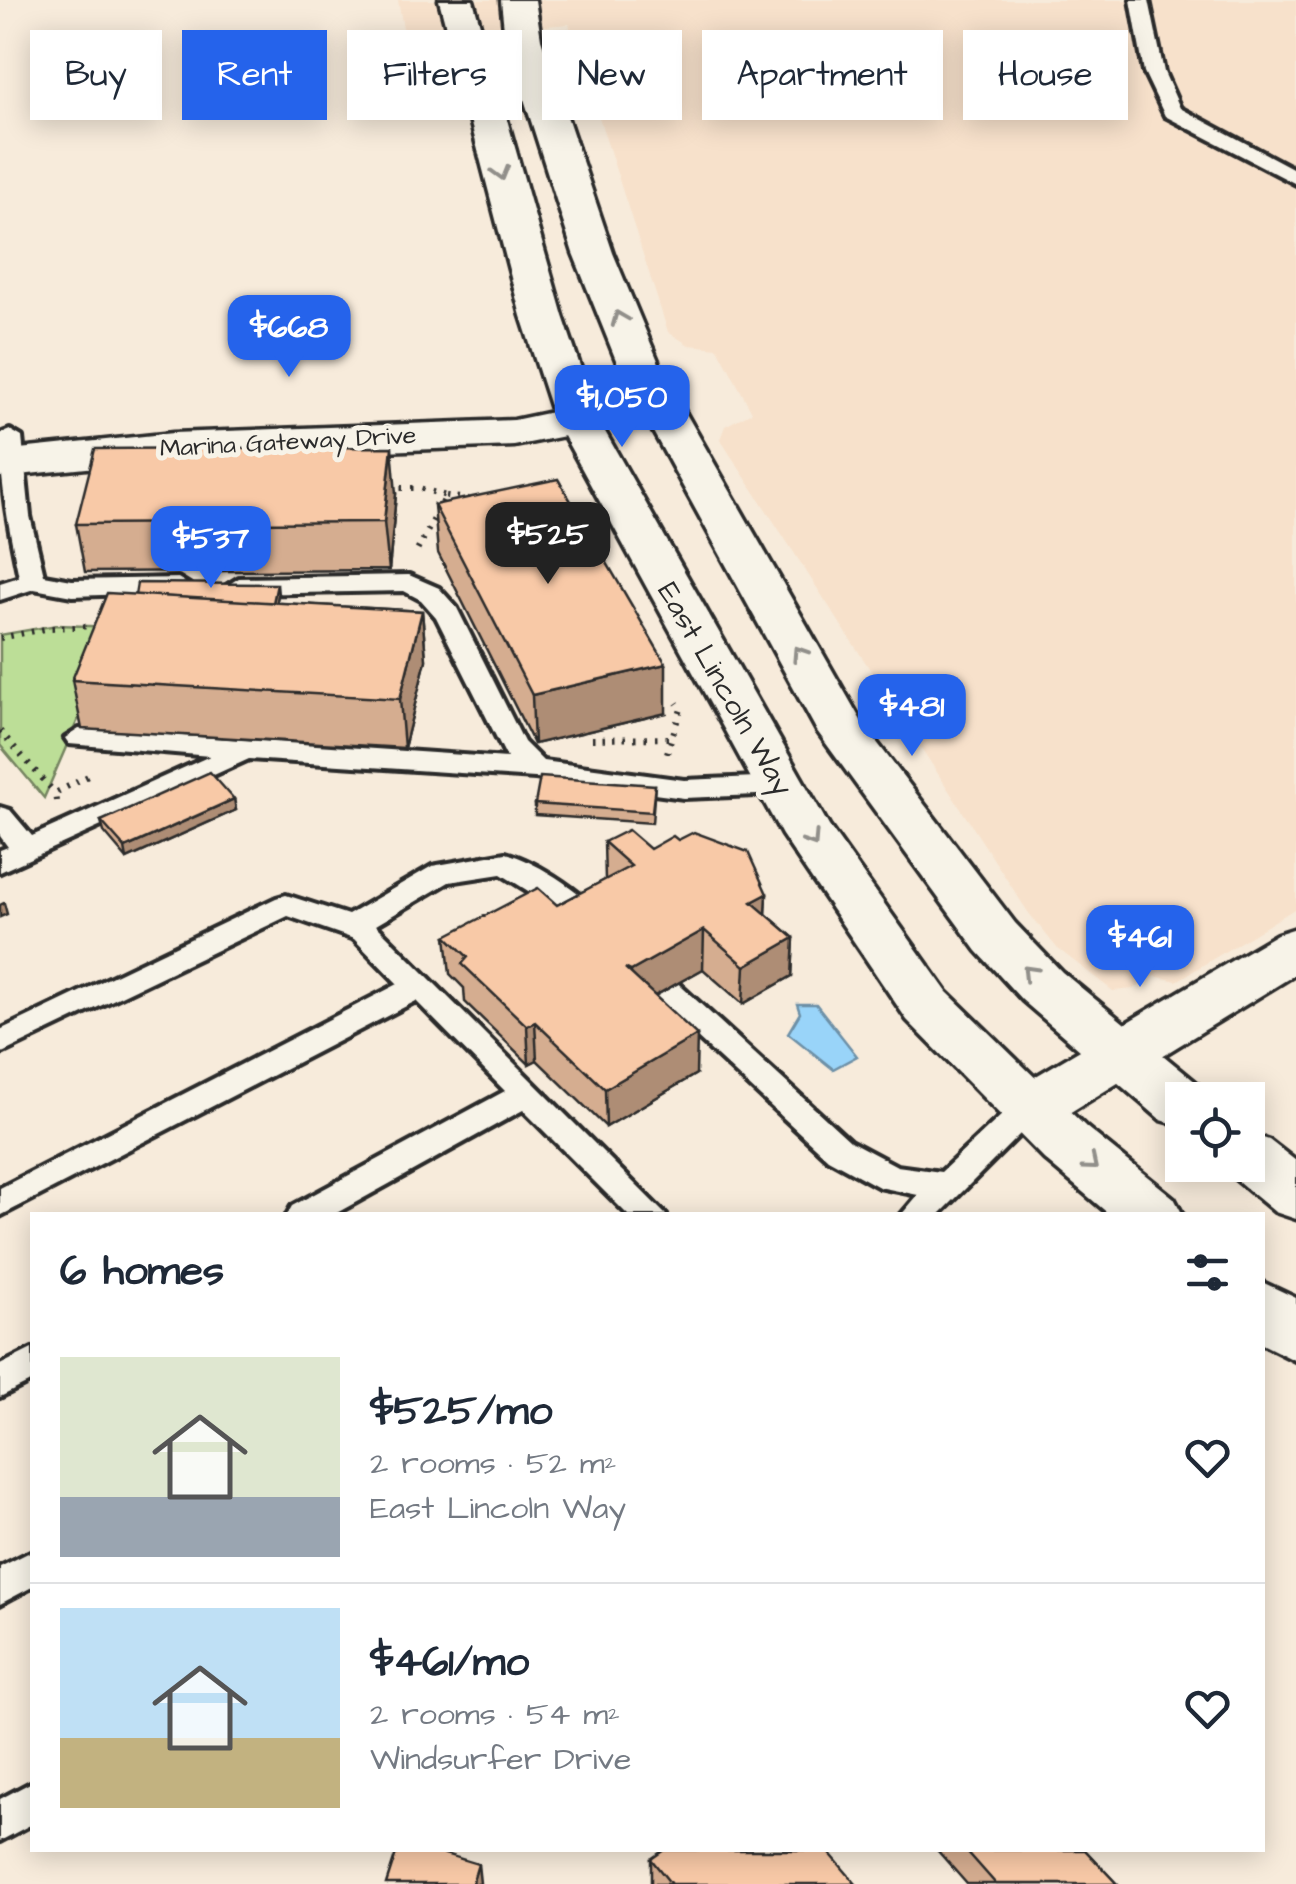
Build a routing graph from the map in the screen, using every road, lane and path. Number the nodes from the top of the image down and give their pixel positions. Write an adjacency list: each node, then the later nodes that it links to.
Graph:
1 (456, 0): 6 (street, East Lincoln Way, one-way to 6)
2 (518, 0): 5 (street, one-way to 2)
3 (1140, 0): 4 (lane)
4 (1296, 178)
5 (658, 408): 6 (street, Marina Gateway Drive); 33 (street, one-way to 5)
6 (576, 420): 7 (street, Marina Gateway Drive); 24 (street, East Lincoln Way)
7 (6, 450): 11 (lane)
8 (386, 488): 9 (path)
9 (446, 496): 10 (path); 12 (path)
10 (481, 501)
11 (33, 581): 12 (lane); 13 (lane)
12 (413, 585): 23 (lane)
13 (0, 592)
14 (104, 626): 15 (path)
15 (0, 638)
16 (674, 698): 19 (path)
17 (0, 732): 25 (path)
18 (79, 738): 21 (lane)
19 (671, 738): 20 (path); 22 (path)
20 (578, 742)
21 (243, 752): 23 (lane); 27 (lane)
22 (666, 758)
23 (535, 769): 24 (lane)
24 (780, 786): 36 (street, East Lincoln Way, one-way to 36)
25 (55, 793)
26 (0, 818): 27 (lane)
27 (28, 850): 28 (lane)
28 (0, 862)
29 (351, 926): 31 (lane); 32 (lane); 38 (lane)
30 (1296, 948): 33 (street)
31 (420, 986): 35 (lane); 40 (lane)
32 (0, 1043)
33 (1119, 1053): 34 (street); 36 (street)
34 (1165, 1090)
35 (527, 1093): 41 (lane); 42 (lane)
36 (1030, 1108): 38 (lane); 44 (street, East Lincoln Way, one-way to 44)
37 (1265, 1170): 39 (street)
38 (947, 1186): 43 (lane)
39 (1296, 1195)
40 (0, 1202)
41 (309, 1212)
42 (641, 1212)
43 (921, 1212)
44 (1149, 1212)
45 (1265, 1309): 46 (street)
46 (1296, 1334)
47 (30, 1365): 48 (lane)
48 (0, 1382)
49 (30, 1569): 50 (lane)
50 (0, 1587)
51 (30, 1802): 52 (lane)
52 (0, 1822)

